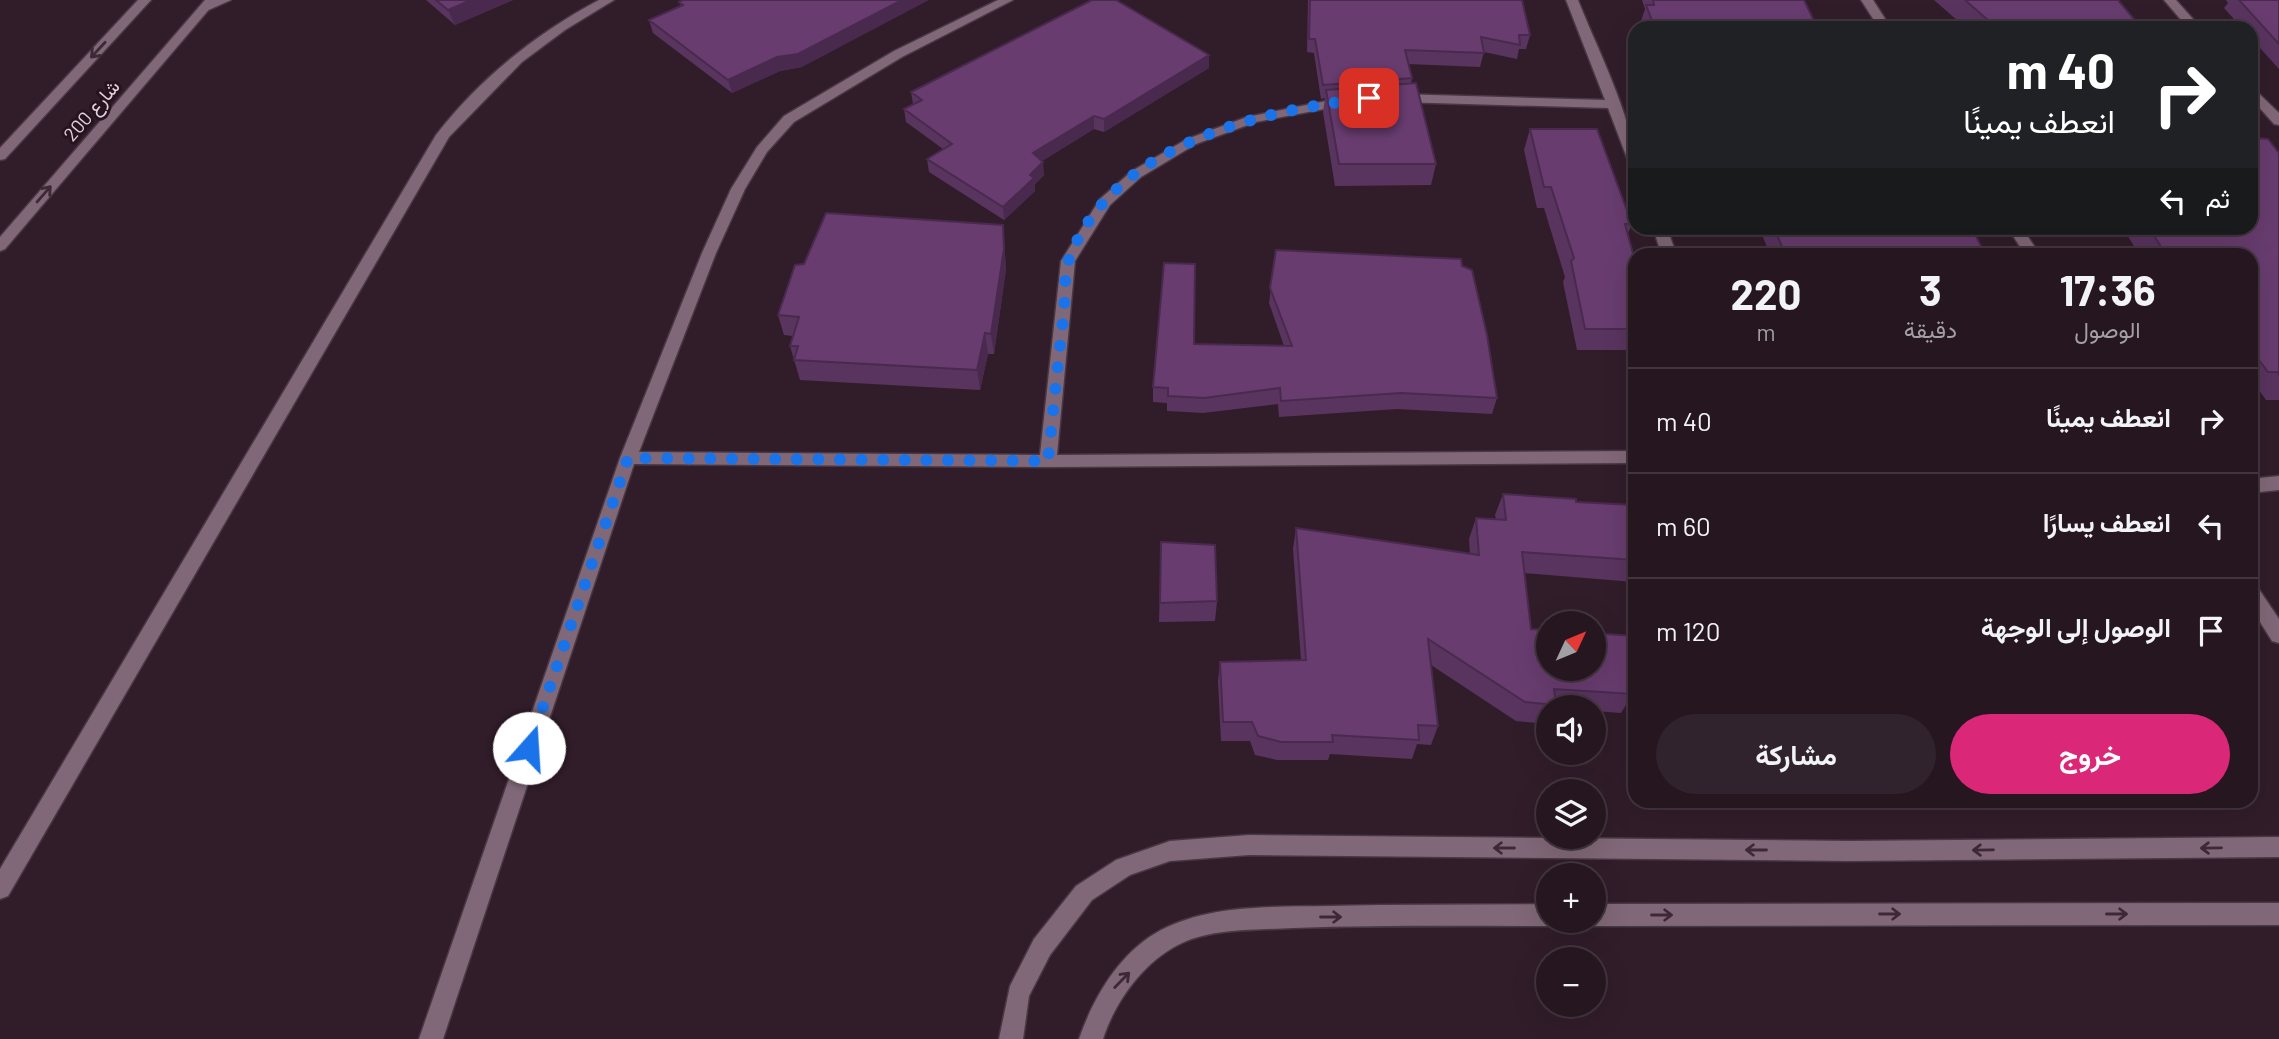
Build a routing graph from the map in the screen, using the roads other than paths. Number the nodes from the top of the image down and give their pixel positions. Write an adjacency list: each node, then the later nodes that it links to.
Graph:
1 (145, 0): 17 (street, شارع 200, one-way to 17)
2 (225, 0): 8 (street)
3 (608, 0): 27 (street)
4 (1007, 0): 20 (street)
5 (1572, 0): 14 (street)
6 (1867, 0): 9 (street)
7 (2170, 0): 10 (street)
8 (207, 4): 18 (street, شارع 200, one-way to 8)
9 (1880, 21)
10 (2189, 21)
11 (1383, 98): 14 (street)
12 (2258, 98): 15 (street)
13 (1356, 99): 21 (street)
14 (1615, 104): 16 (street)
15 (2279, 121)
16 (1628, 141)
17 (0, 156)
18 (0, 246)
19 (1628, 457): 21 (street)
20 (628, 458): 21 (street); 31 (street)
21 (1048, 461)
22 (2279, 483): 23 (street)
23 (2258, 485)
24 (2258, 602): 25 (street)
25 (2279, 635)
26 (2279, 847): 32 (street, one-way to 32)
27 (0, 889)
28 (2279, 914): 30 (street, one-way to 28)
29 (1536, 915): 33 (street, one-way to 29)
30 (1606, 915)
31 (431, 1039)
32 (1011, 1039)
33 (1091, 1039)

